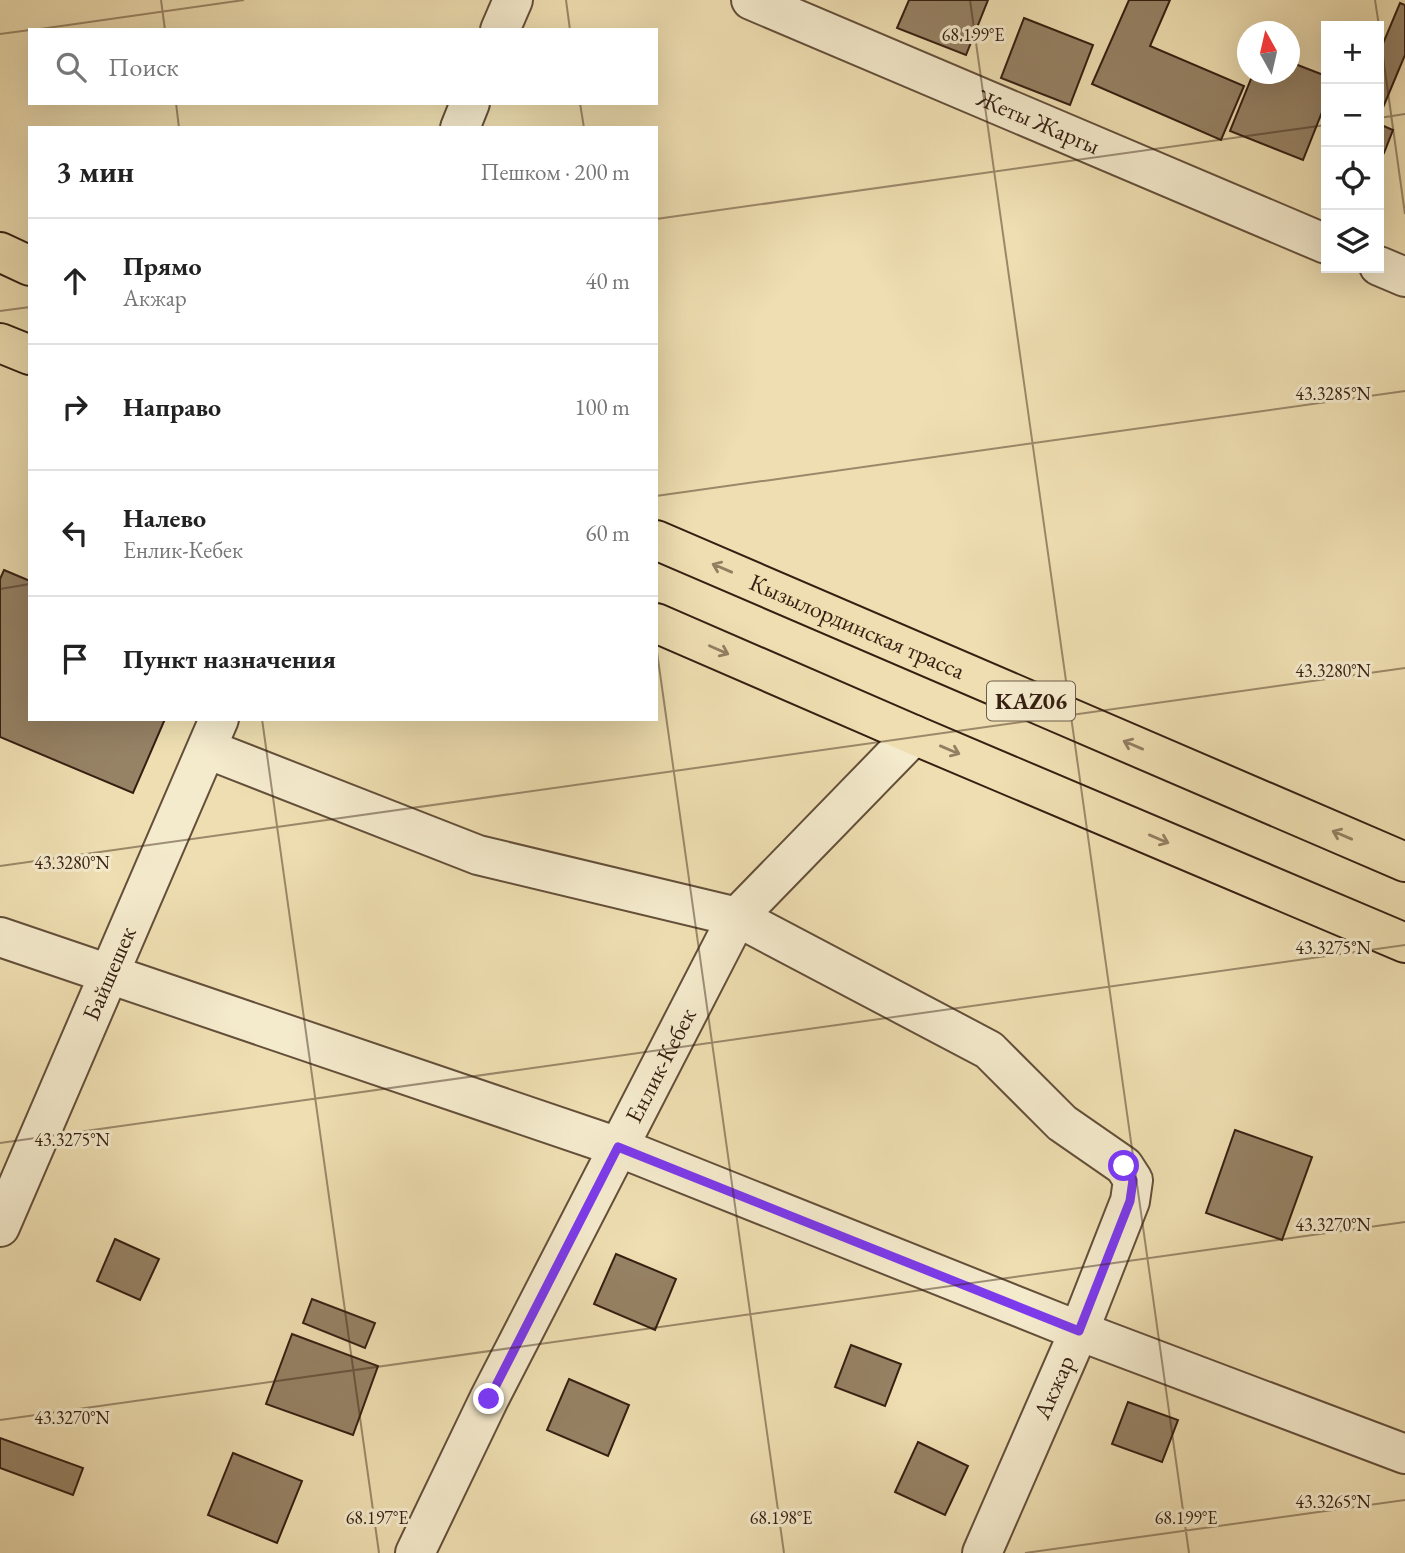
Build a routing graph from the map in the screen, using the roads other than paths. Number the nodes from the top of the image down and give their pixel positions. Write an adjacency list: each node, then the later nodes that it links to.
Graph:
1 (513, 0): 3 (street)
2 (751, 0): 6 (street, Жеты Жаргы)
3 (501, 28)
4 (469, 105): 5 (street)
5 (461, 126)
6 (1321, 242)
7 (0, 253): 8 (highway)
8 (28, 265)
9 (1384, 268): 10 (street)
10 (1405, 277)
11 (0, 343): 12 (highway)
12 (28, 354)
13 (658, 541): 17 (highway, Кызылординская трасса / KАZ06, one-way to 13)
14 (658, 624): 16 (highway, one-way to 16)
15 (213, 734): 18 (street); 21 (street, Байшешек)
16 (914, 735): 18 (street, Енлик-Кебек); 20 (highway, one-way to 20)
17 (1405, 862)
18 (737, 917): 22 (street, Енлик-Кебек); 24 (street, Акжар)
19 (0, 937): 21 (street)
20 (1405, 943)
21 (110, 973): 22 (street); 23 (street, Байшешек)
22 (618, 1147): 24 (street); 26 (street, Енлик-Кебек)
23 (0, 1227)
24 (1079, 1331): 25 (street); 27 (street, Акжар)
25 (1405, 1454)
26 (415, 1553)
27 (982, 1553)

